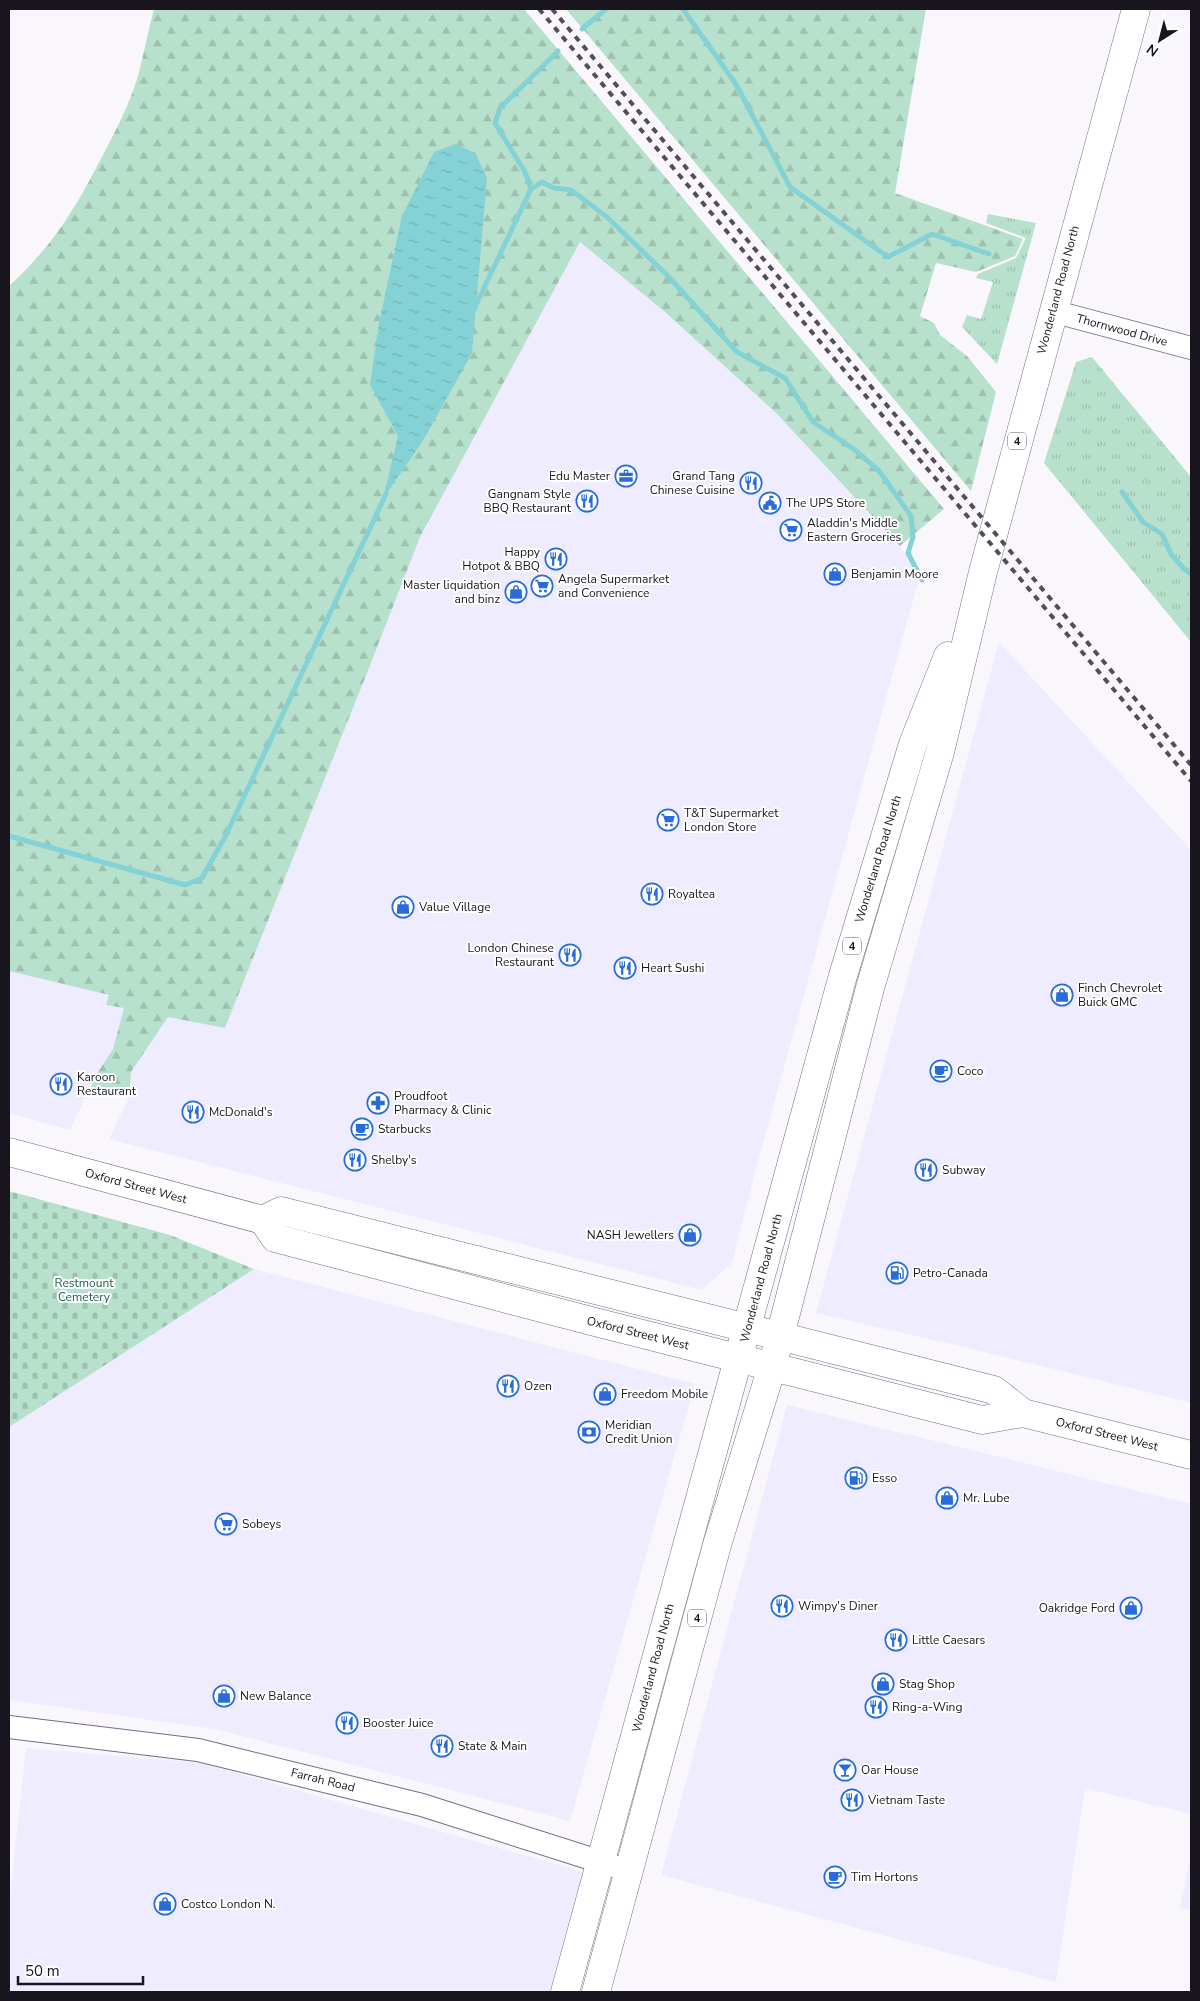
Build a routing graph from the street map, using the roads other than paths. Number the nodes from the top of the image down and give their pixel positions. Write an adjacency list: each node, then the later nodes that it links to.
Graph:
1 (1136, 9): 2 (main road, Wonderland Road North / 4)
2 (1052, 311): 3 (street, Thornwood Drive); 4 (main road, Wonderland Road North / 4)
3 (1191, 348)
4 (983, 572): 7 (main road, Wonderland Road North / 4); 8 (main road, Wonderland Road North / 4)
5 (9, 1152): 6 (main road, Oxford Street West)
6 (264, 1220): 7 (main road, Oxford Street West); 9 (main road, Oxford Street West)
7 (748, 1329): 8 (main road, Oxford Street West); 9 (main road, Wonderland Road North / 4)
8 (779, 1337): 10 (main road, Wonderland Road North / 4); 11 (main road, Oxford Street West)
9 (740, 1359): 10 (main road, Oxford Street West); 14 (main road, Wonderland Road North / 4)
10 (772, 1367): 11 (main road, Oxford Street West); 15 (main road, Wonderland Road North / 4)
11 (1023, 1413): 12 (main road, Oxford Street West)
12 (1191, 1454)
13 (9, 1729): 14 (street, Farrah Road)
14 (600, 1862): 15 (street, Farrah Road); 16 (main road, Wonderland Road North / 4)
15 (628, 1871): 17 (main road, Wonderland Road North / 4)
16 (565, 1992)
17 (596, 1992)

